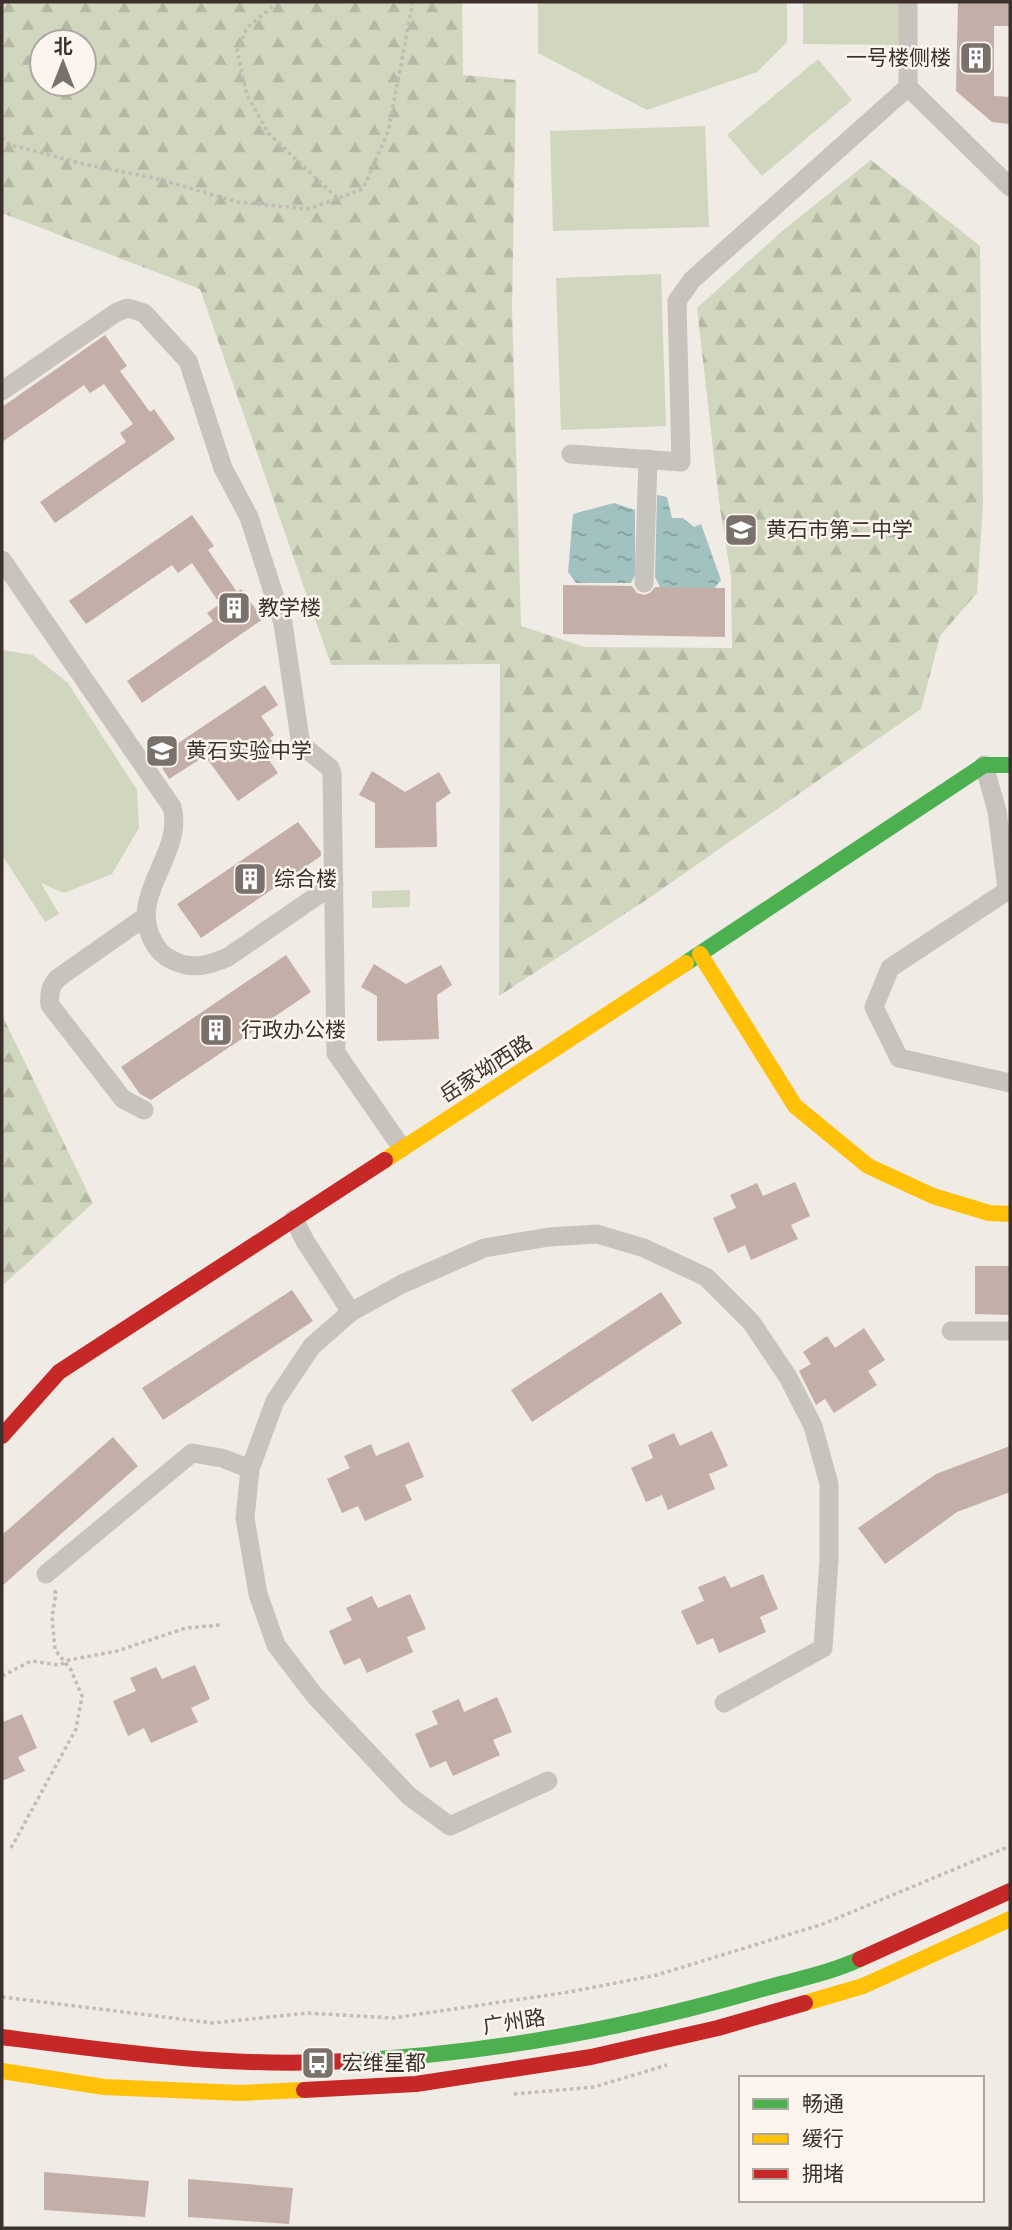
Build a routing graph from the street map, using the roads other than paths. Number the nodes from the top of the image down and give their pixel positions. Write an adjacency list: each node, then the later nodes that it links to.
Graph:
1 (908, 2): 2 (street)
2 (908, 87): 3 (street); 6 (street)
3 (1010, 187)
4 (2, 391): 11 (street)
5 (570, 454): 6 (street)
6 (648, 459): 8 (street)
7 (2, 560): 13 (street)
8 (644, 583)
9 (984, 765): 10 (main road); 12 (street); 14 (main road, 岳家坳西路)
10 (1010, 765)
11 (334, 884): 13 (street); 17 (street)
12 (1009, 889): 15 (street)
13 (145, 917): 16 (street)
14 (700, 954): 17 (main road, 岳家坳西路); 18 (main road)
15 (1010, 1083)
16 (144, 1110)
17 (402, 1148): 19 (main road, 岳家坳西路)
18 (1010, 1214)
19 (294, 1219): 20 (street); 23 (main road, 岳家坳西路)
20 (351, 1312): 24 (street); 26 (street)
21 (951, 1331): 22 (street)
22 (1010, 1331)
23 (2, 1436)
24 (250, 1469): 25 (street); 27 (street)
25 (46, 1574)
26 (723, 1703)
27 (548, 1781)
28 (1010, 1891): 30 (main road, 广州路)
29 (1010, 1919): 31 (main road)
30 (2, 2037)
31 (2, 2071)

